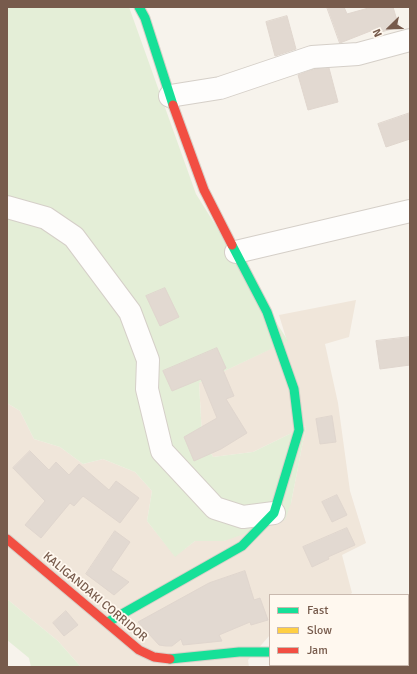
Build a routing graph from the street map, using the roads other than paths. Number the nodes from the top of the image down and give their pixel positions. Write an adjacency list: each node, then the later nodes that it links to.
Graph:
1 (139, 7): 3 (street)
2 (410, 40): 3 (street)
3 (170, 96): 6 (street)
4 (7, 207): 7 (street)
5 (410, 211): 6 (street)
6 (236, 252): 7 (street)
7 (274, 513): 9 (street)
8 (7, 539): 9 (street, KALIGANDAKI CORRIDOR)
9 (108, 622): 10 (street, KALIGANDAKI CORRIDOR)
10 (269, 652)

